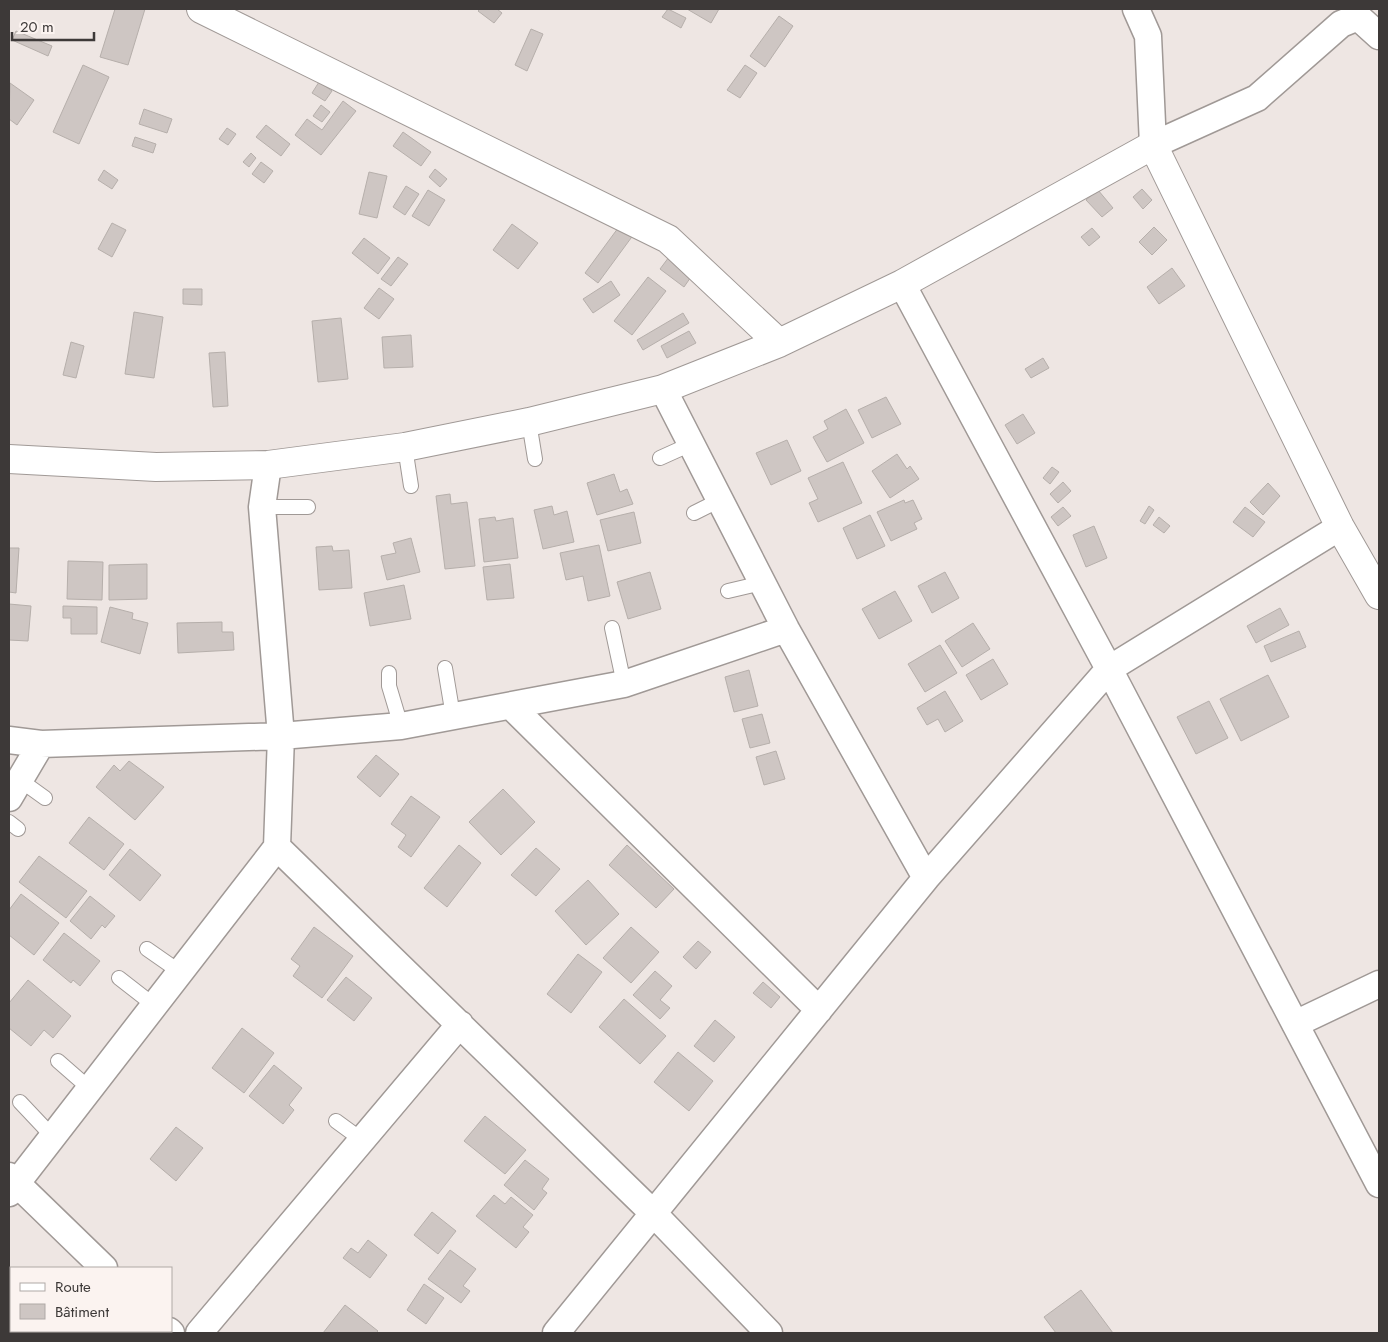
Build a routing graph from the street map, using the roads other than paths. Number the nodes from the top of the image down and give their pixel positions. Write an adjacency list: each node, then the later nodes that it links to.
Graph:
1 (201, 9): 6 (street)
2 (1136, 9): 4 (street)
3 (1379, 36): 4 (street)
4 (1153, 144): 5 (street); 20 (street)
5 (902, 284): 6 (street); 27 (street)
6 (779, 343): 7 (street)
7 (663, 389): 8 (street); 9 (street)
8 (529, 422): 10 (street); 11 (lane)
9 (691, 444): 12 (lane); 16 (street)
10 (405, 447): 14 (street); 15 (lane)
11 (535, 458)
12 (660, 458)
13 (9, 459): 14 (street)
14 (268, 465): 17 (street)
15 (411, 486)
16 (720, 500): 19 (lane); 21 (street)
17 (262, 507): 18 (lane); 33 (street)
18 (308, 507)
19 (694, 513)
20 (1340, 527): 23 (street); 27 (street)
21 (762, 583): 22 (lane); 25 (street)
22 (728, 591)
23 (1379, 595)
24 (612, 628): 29 (lane)
25 (786, 629): 29 (street); 39 (street)
26 (445, 668): 31 (lane)
27 (1109, 669): 39 (street); 47 (street)
28 (388, 673): 32 (lane)
29 (624, 684): 30 (street)
30 (511, 706): 31 (street); 45 (street)
31 (453, 716): 32 (street)
32 (401, 726): 33 (street)
33 (281, 736): 35 (street); 38 (street)
34 (9, 740): 35 (street)
35 (41, 744): 36 (street)
36 (15, 789): 37 (lane)
37 (45, 798)
38 (277, 847): 41 (street); 46 (street)
39 (926, 878): 45 (street)
40 (147, 949): 41 (lane)
41 (180, 972): 44 (street)
42 (119, 978): 44 (lane)
43 (1379, 984): 47 (street)
44 (155, 1006): 49 (street)
45 (819, 1010): 56 (street)
46 (460, 1024): 53 (street); 56 (street)
47 (1295, 1024): 54 (street)
48 (58, 1060): 49 (lane)
49 (90, 1089): 52 (street)
50 (20, 1102): 52 (lane)
51 (336, 1121): 53 (lane)
52 (53, 1137): 55 (street)
53 (362, 1140): 58 (street)
54 (1379, 1184)
55 (11, 1185): 57 (street)
56 (653, 1213): 59 (street); 60 (street)
57 (103, 1267)
58 (199, 1333)
59 (556, 1333)
60 (769, 1333)

